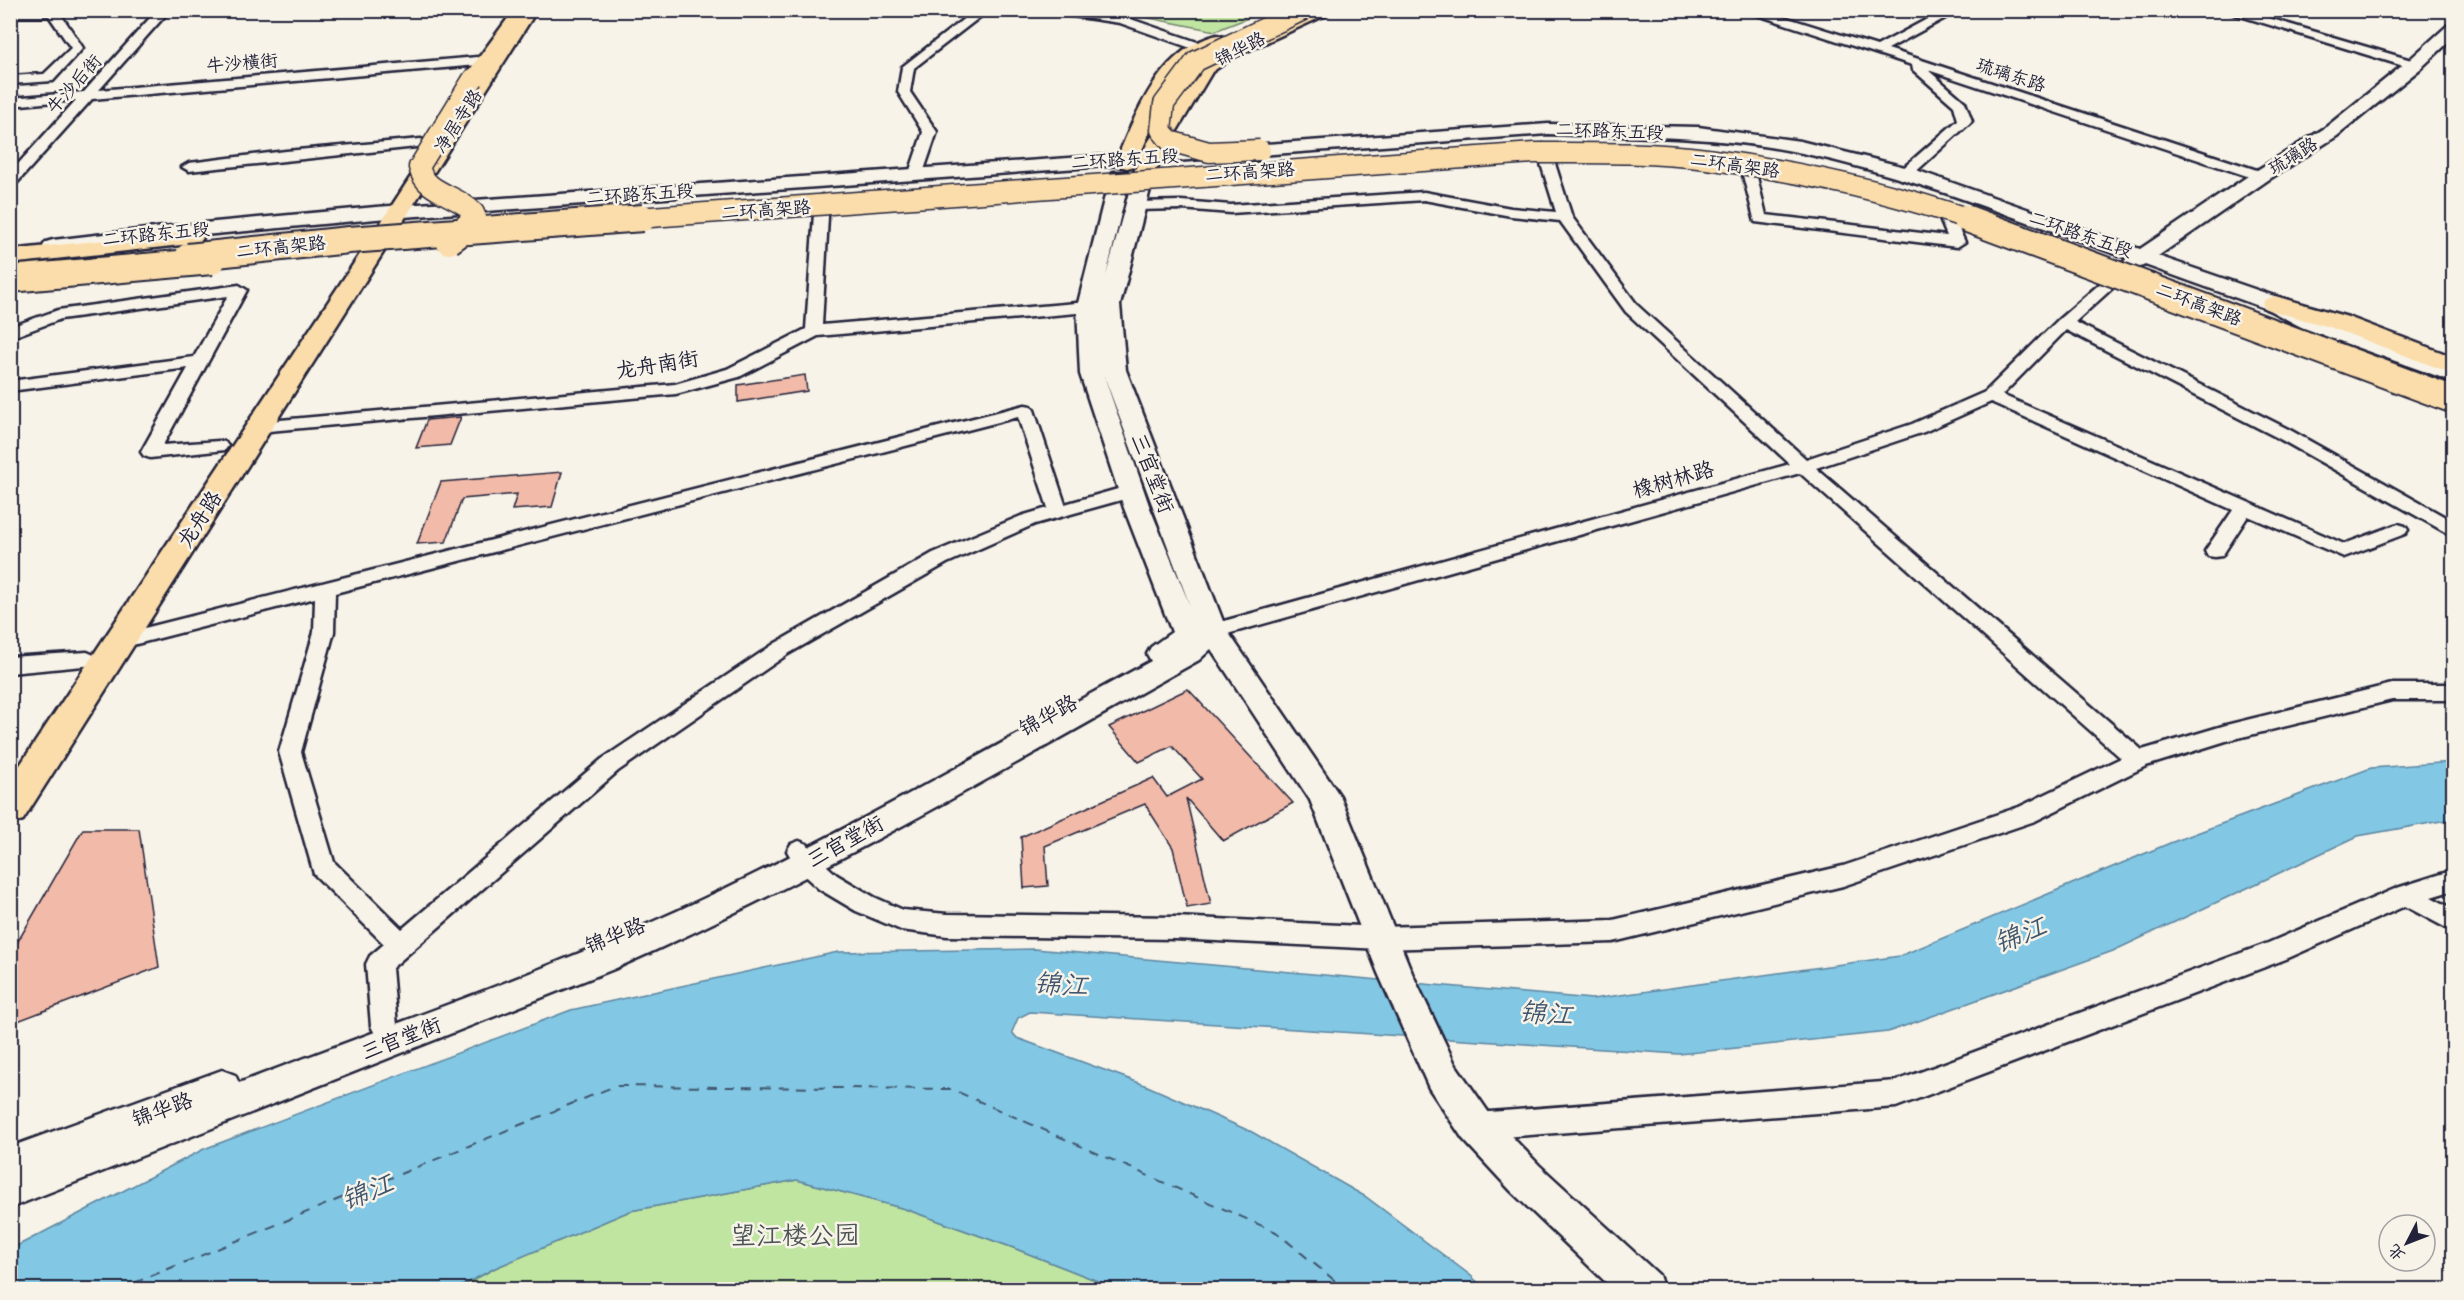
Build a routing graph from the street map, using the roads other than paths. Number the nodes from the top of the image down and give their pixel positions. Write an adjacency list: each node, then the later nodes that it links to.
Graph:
1 (164, 10): 24 (street, 牛沙后街)
2 (508, 10): 22 (main road, 净居寺路)
3 (524, 10): 22 (main road); 40 (main road, 净居寺路)
4 (983, 10): 32 (street)
5 (1058, 10): 15 (street)
6 (1133, 10): 15 (street)
7 (1287, 10): 18 (main road, 锦华路)
8 (1303, 10): 26 (main road, bridge)
9 (1321, 10): 31 (main road, 锦华路)
10 (1748, 10): 19 (street, 琉璃东路)
11 (1954, 10): 19 (street)
12 (2227, 10): 21 (street)
13 (10, 12): 14 (street)
14 (28, 12): 16 (street); 23 (street)
15 (1122, 20): 18 (street)
16 (10, 22)
17 (2454, 28): 21 (main road, 琉璃路)
18 (1202, 48): 31 (main road, 锦华路)
19 (1878, 50): 20 (street, 琉璃东路)
20 (1910, 60): 33 (street); 34 (street, 琉璃东路)
21 (2414, 64): 34 (main road, 琉璃路)
22 (475, 70): 24 (street, 牛沙横街); 27 (main road, 净居寺路); 48 (main road, bridge)
23 (10, 80)
24 (89, 95): 25 (street, 牛沙横街); 35 (street, 牛沙后街)
25 (13, 105)
26 (1448, 142): 45 (main road, 二环高架路); 58 (main road, 二环高架路)
27 (421, 143): 30 (street); 40 (main road, 净居寺路)
28 (1543, 148): 29 (main road, 二环路东五段); 31 (main road, 二环路东五段); 39 (street)
29 (1746, 160): 37 (main road, 二环路东五段); 37 (street)
30 (189, 167)
31 (1136, 167): 32 (main road, 二环路东五段); 33 (main road, 二环路东五段); 36 (main road, 二环路东五段); 38 (main road, 三官堂街); 50 (main road, 三官堂街)
32 (916, 173): 40 (main road, 二环路东五段)
33 (1906, 173): 44 (main road, 二环路东五段)
34 (2261, 176): 44 (main road, 琉璃路)
35 (10, 182)
36 (822, 200): 40 (main road, 二环路东五段); 52 (street)
37 (1941, 205): 47 (main road, 二环路东五段)
38 (1136, 206): 39 (street); 74 (main road, 三官堂街)
39 (1566, 217): 66 (street)
40 (382, 222): 41 (main road, 二环路东五段); 46 (main road, 二环路东五段); 64 (main road, 龙舟路); 65 (main road)
41 (172, 232): 42 (main road); 43 (main road, 二环路东五段)
42 (10, 244)
43 (10, 251)
44 (2144, 256): 47 (main road, 琉璃路); 49 (main road, 二环路东五段)
45 (10, 257)
46 (10, 268)
47 (2122, 272): 51 (street, 橡树林路); 53 (main road, 二环路东五段)
48 (10, 278): 62 (main road, 二环高架路, bridge)
49 (2276, 304): 56 (main road); 57 (main road, 二环路东五段)
50 (1088, 307): 52 (street, 龙舟南街); 67 (main road, 三官堂街)
51 (2064, 323): 61 (street, 橡树林路); 71 (street)
52 (814, 332): 64 (street, 龙舟南街)
53 (2293, 332): 60 (main road, 二环路东五段); 63 (main road)
54 (10, 333): 55 (street)
55 (200, 361): 59 (street); 65 (street)
56 (2454, 366)
57 (2454, 375)
58 (2454, 380)
59 (10, 386)
60 (2454, 394)
61 (1991, 396): 66 (street, 橡树林路); 68 (street)
62 (2454, 400)
63 (2454, 410)
64 (258, 428): 75 (main road, 龙舟路)
65 (219, 446): 76 (main road)
66 (1803, 466): 74 (street, 橡树林路); 79 (street)
67 (1132, 491): 69 (street); 74 (main road, 三官堂街)
68 (2245, 507): 70 (street); 72 (street)
69 (1058, 512): 73 (street); 86 (street)
70 (2398, 530)
71 (2454, 531)
72 (2215, 551)
73 (325, 589): 75 (street); 86 (street)
74 (1200, 633): 81 (main road, 锦华路); 85 (main road)
75 (121, 641): 80 (main road, 龙舟路)
76 (87, 660): 77 (street); 80 (main road)
77 (10, 665)
78 (2454, 692): 79 (street)
79 (2138, 760): 85 (street)
80 (13, 792)
81 (803, 857): 85 (street); 87 (main road, 锦华路); 90 (main road, 三官堂街)
82 (2454, 880): 83 (street)
83 (2406, 895): 84 (street); 88 (street)
84 (2454, 922)
85 (1381, 938): 88 (main road)
86 (402, 945): 87 (street)
87 (384, 1026): 89 (main road, 锦华路)
88 (1476, 1126): 91 (main road)
89 (10, 1166)
90 (10, 1189)
91 (1644, 1290)

